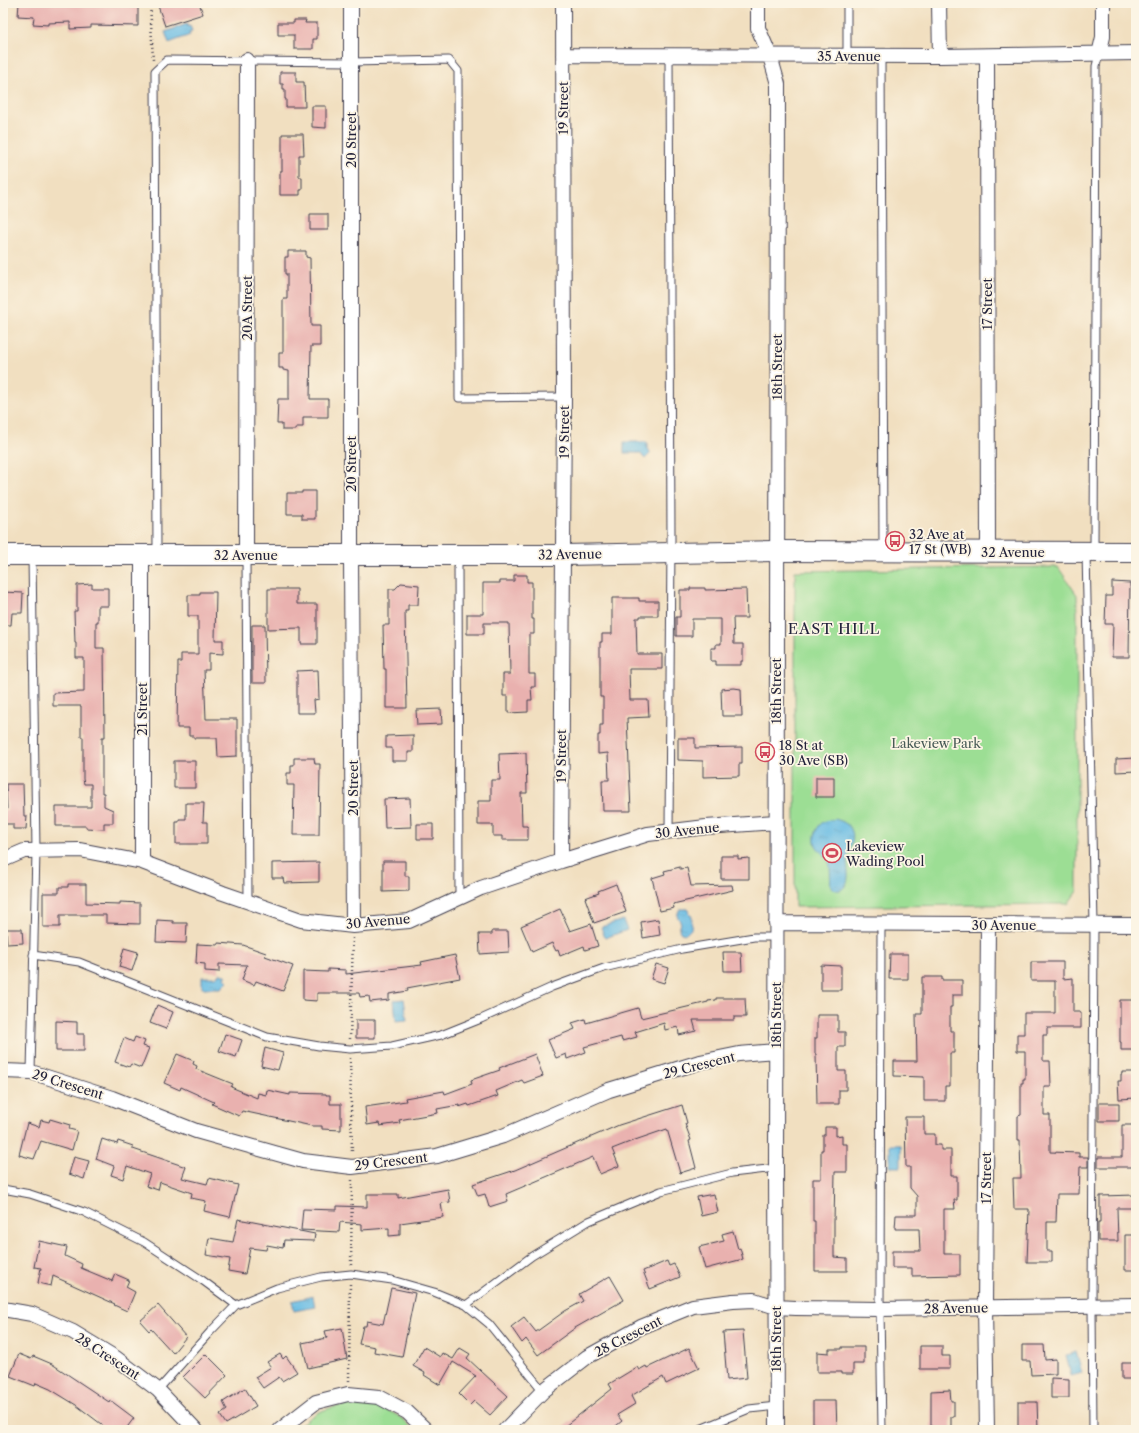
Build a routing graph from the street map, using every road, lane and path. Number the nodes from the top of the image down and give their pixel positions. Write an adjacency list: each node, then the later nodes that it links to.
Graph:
1 (150, 3): 19 (path)
2 (351, 3): 18 (street, 20 Street)
3 (563, 3): 10 (street, 19 Street)
4 (758, 3): 12 (street, 18th Street)
5 (847, 3): 13 (lane)
6 (938, 3): 15 (street)
7 (1103, 3): 8 (street)
8 (1100, 54): 9 (street, 35 Avenue); 16 (street, 35 Avenue); 24 (lane)
9 (1136, 54)
10 (563, 55): 11 (street, 35 Avenue); 20 (street, 19 Street)
11 (669, 55): 12 (street, 35 Avenue); 26 (lane)
12 (770, 56): 13 (street, 35 Avenue); 21 (street, 18th Street)
13 (847, 56): 14 (street, 35 Avenue)
14 (882, 56): 15 (street, 35 Avenue); 22 (lane)
15 (940, 56): 16 (street, 35 Avenue)
16 (987, 56): 23 (street, 17 Street)
17 (247, 60): 18 (lane); 19 (lane); 27 (street, 20A Street)
18 (351, 62): 20 (lane); 28 (street, 20 Street)
19 (155, 70): 33 (lane)
20 (564, 397): 30 (street, 19 Street)
21 (776, 551): 22 (street, 32 Avenue); 26 (street, 32 Avenue); 34 (street, 18th Street)
22 (882, 552): 23 (street, 32 Avenue)
23 (988, 552): 24 (street, 32 Avenue)
24 (1090, 552): 25 (street, 32 Avenue); 43 (lane)
25 (1136, 552)
26 (670, 553): 30 (street, 32 Avenue); 35 (lane)
27 (246, 555): 28 (street, 32 Avenue); 33 (street, 32 Avenue); 41 (lane)
28 (351, 555): 29 (street, 32 Avenue); 46 (street, 20 Street)
29 (458, 555): 30 (street, 32 Avenue); 40 (lane)
30 (562, 555): 38 (street, 19 Street)
31 (3, 556): 32 (street, 32 Avenue)
32 (32, 556): 33 (street, 32 Avenue); 36 (lane)
33 (149, 556): 39 (street, 21 Street)
34 (776, 822): 35 (street, 30 Avenue); 47 (street, 18th Street)
35 (669, 832): 38 (street, 30 Avenue)
36 (36, 851): 37 (street, 30 Avenue); 39 (street, 30 Avenue); 48 (lane)
37 (3, 860)
38 (561, 861): 40 (street, 30 Avenue)
39 (142, 862): 41 (street, 30 Avenue)
40 (459, 899): 46 (street, 30 Avenue)
41 (248, 901): 46 (street, 30 Avenue)
42 (881, 924): 44 (street, 30 Avenue); 47 (street, 30 Avenue); 61 (lane)
43 (1094, 924): 44 (street, 30 Avenue); 45 (street, 30 Avenue); 57 (lane)
44 (988, 925): 59 (street, 17 Street)
45 (1136, 925)
46 (353, 926)
47 (776, 930): 48 (lane); 49 (street, 18th Street)
48 (33, 955): 51 (lane)
49 (776, 1051): 51 (street, 29 Crescent); 52 (street, 18th Street)
50 (3, 1071): 51 (street, 29 Crescent)
51 (31, 1072)
52 (776, 1168): 55 (lane); 58 (street, 18th Street)
53 (3, 1188): 54 (lane)
54 (236, 1305): 55 (lane); 62 (lane)
55 (466, 1305): 63 (lane)
56 (1136, 1305): 57 (street, 28 Avenue)
57 (1092, 1306): 59 (street, 28 Avenue); 73 (lane)
58 (776, 1307): 61 (street, 28 Avenue); 63 (street, 28 Crescent); 64 (street, 18th Street)
59 (985, 1307): 61 (street, 28 Avenue); 72 (street, 17 Street)
60 (3, 1309): 62 (street, 28 Crescent)
61 (880, 1309): 71 (lane)
62 (158, 1390): 65 (street, 28 Crescent)
63 (543, 1391): 68 (street, 28 Crescent)
64 (777, 1406): 69 (lane); 70 (street, 18th Street)
65 (196, 1430)
66 (280, 1430): 67 (street)
67 (426, 1430)
68 (505, 1430)
69 (698, 1430)
70 (777, 1430)
71 (882, 1430)
72 (987, 1430)
73 (1093, 1430)

